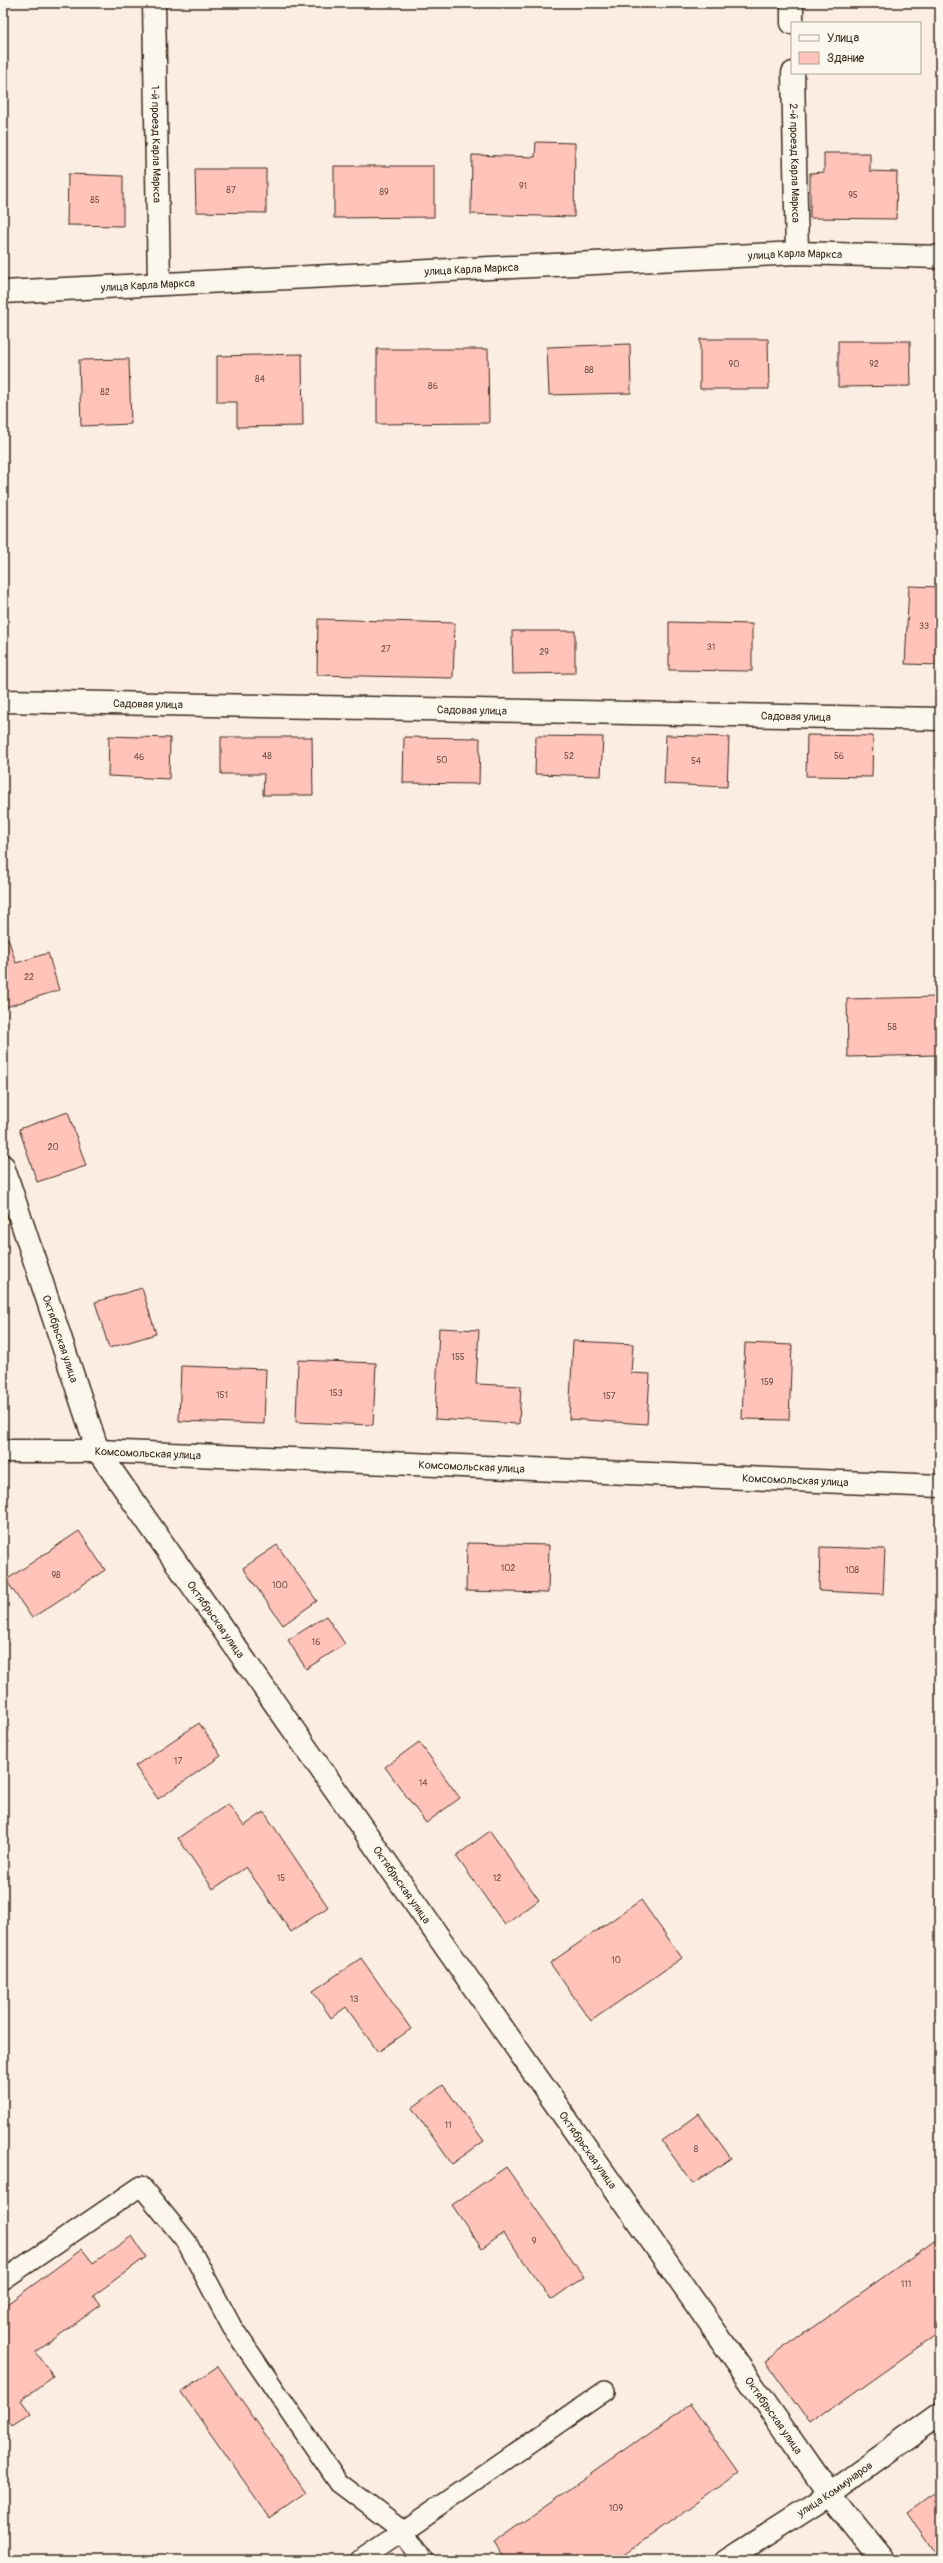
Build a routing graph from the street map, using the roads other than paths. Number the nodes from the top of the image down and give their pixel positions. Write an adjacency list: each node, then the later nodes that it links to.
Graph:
1 (154, 3): 7 (street, 1-й проезд Карла Маркса)
2 (792, 3): 3 (street)
3 (792, 22)
4 (793, 74): 5 (street, 2-й проезд Карла Маркса)
5 (797, 253): 6 (street, улица Карла Маркса); 7 (street, улица Карла Маркса)
6 (940, 257)
7 (159, 284): 8 (street, улица Карла Маркса)
8 (3, 292)
9 (3, 701): 10 (street, Садовая улица)
10 (940, 719)
11 (3, 1166): 13 (street, Октябрьская улица)
12 (3, 1451): 13 (street, Комсомольская улица)
13 (98, 1451): 14 (street, Комсомольская улица); 18 (street, Октябрьская улица)
14 (940, 1486)
15 (3, 2280): 19 (lane)
16 (605, 2392): 19 (lane)
17 (940, 2414): 18 (street, улица Коммунаров)
18 (829, 2494): 22 (street, улица Коммунаров); 23 (street, Октябрьская улица)
19 (403, 2531): 20 (lane); 21 (lane)
20 (360, 2560)
21 (422, 2560)
22 (726, 2560)
23 (883, 2560)

